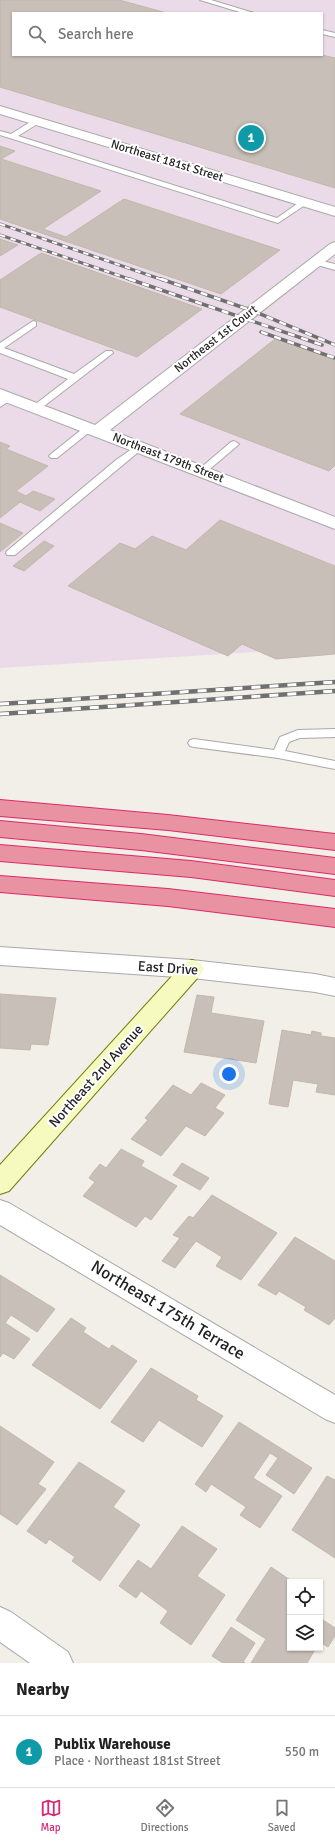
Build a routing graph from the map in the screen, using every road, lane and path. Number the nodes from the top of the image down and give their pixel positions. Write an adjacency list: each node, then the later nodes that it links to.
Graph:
1 (203, 0): 2 (lane)
2 (247, 12)
3 (323, 32): 4 (lane)
4 (335, 35)
5 (0, 110): 6 (street, Northeast 181st Street)
6 (38, 121): 8 (lane); 9 (street, Northeast 181st Street)
7 (0, 133): 8 (lane)
8 (12, 137): 9 (lane)
9 (304, 203): 10 (street, Northeast 181st Street)
10 (335, 212)
11 (335, 247): 12 (street, Northeast 1st Court)
12 (317, 262): 13 (lane); 20 (street, Northeast 1st Court)
13 (335, 267)
14 (33, 324): 15 (lane)
15 (0, 348): 17 (lane)
16 (109, 353): 17 (lane)
17 (76, 378): 19 (lane)
18 (3, 399): 19 (street, Northeast 179th Street)
19 (36, 408): 20 (street, Northeast 179th Street)
20 (94, 430): 22 (street, Northeast 179th Street); 23 (lane)
21 (234, 444): 24 (lane)
22 (139, 447): 24 (street, Northeast 179th Street); 26 (lane)
23 (54, 456)
24 (202, 472): 25 (street, Northeast 179th Street)
25 (335, 523)
26 (11, 553)
27 (335, 733): 29 (lane)
28 (194, 743): 29 (lane)
29 (278, 754): 30 (lane)
30 (335, 765)
31 (0, 808): 33 (highway)
32 (0, 829): 35 (highway)
33 (335, 842)
34 (0, 853): 37 (highway)
35 (335, 866)
36 (0, 884): 38 (highway)
37 (335, 888)
38 (335, 918)
39 (0, 956): 40 (street, East Drive)
40 (192, 969): 41 (street, East Drive); 42 (street, Northeast 2nd Avenue)
41 (335, 987)
42 (0, 1183)
43 (0, 1211): 44 (street, Northeast 175th Terrace)
44 (335, 1410)
45 (0, 1623): 46 (street)
46 (57, 1663)

